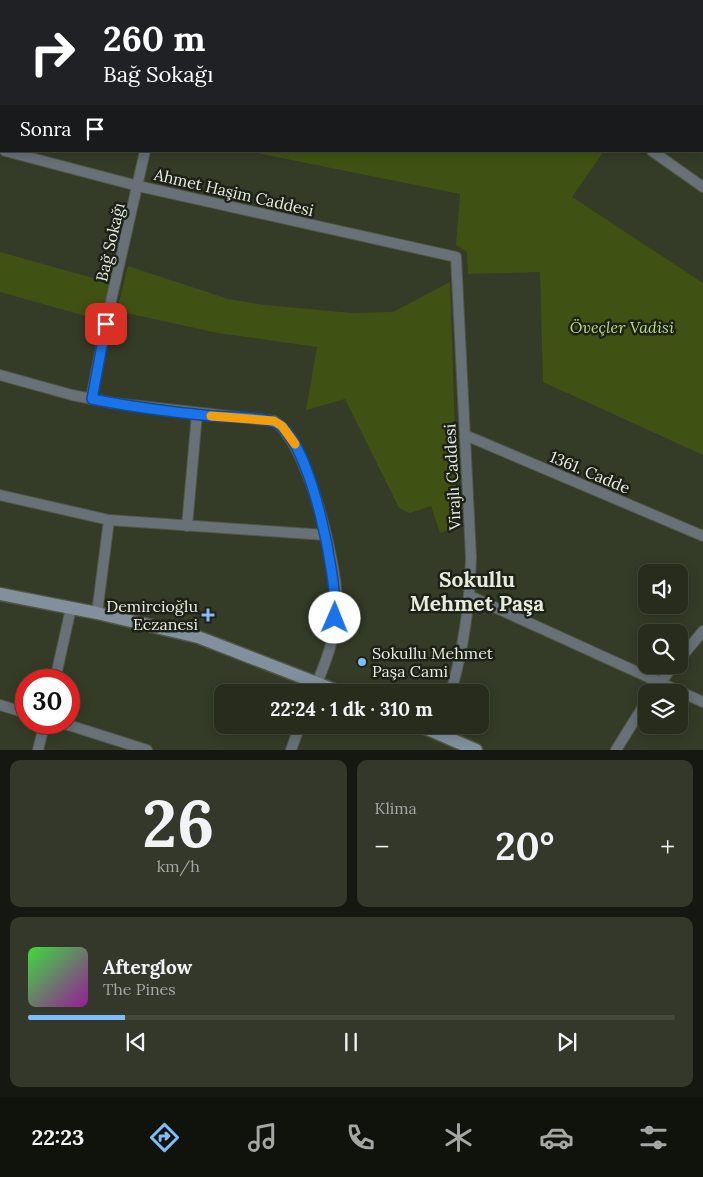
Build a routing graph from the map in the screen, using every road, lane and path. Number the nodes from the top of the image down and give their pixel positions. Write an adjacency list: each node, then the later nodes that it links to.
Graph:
1 (9, 152): 4 (street, Ahmet Haşim Caddesi)
2 (145, 152): 4 (street, Bağ Sokağı)
3 (653, 152): 5 (street)
4 (138, 186): 6 (street, Ahmet Haşim Caddesi); 8 (street, Bağ Sokağı)
5 (703, 187)
6 (456, 257): 10 (street, Virajlı Caddesi)
7 (0, 375): 8 (street)
8 (92, 399): 9 (street)
9 (197, 414): 13 (street); 14 (street)
10 (465, 435): 15 (street, 1361. Cadde); 17 (street, Virajlı Caddesi)
11 (0, 495): 12 (street)
12 (109, 520): 13 (street); 19 (street)
13 (187, 526): 14 (street)
14 (325, 535): 26 (street)
15 (703, 536)
16 (0, 594): 18 (main road)
17 (470, 596): 24 (street); 27 (street, Virajlı Caddesi)
18 (71, 608): 19 (main road); 22 (street)
19 (97, 613): 25 (main road)
20 (703, 631): 21 (street)
21 (688, 649)
22 (57, 669)
23 (667, 674): 24 (street)
24 (660, 683): 28 (street)
25 (306, 684)
26 (317, 684)
27 (453, 684)
28 (703, 702)
29 (0, 705): 30 (street)
30 (15, 710)
31 (638, 715): 40 (street)
32 (80, 729): 37 (street)
33 (42, 734): 36 (street)
34 (297, 734): 38 (street)
35 (447, 734): 39 (main road)
36 (38, 750)
37 (147, 750)
38 (291, 750)
39 (476, 750)
40 (616, 750)

